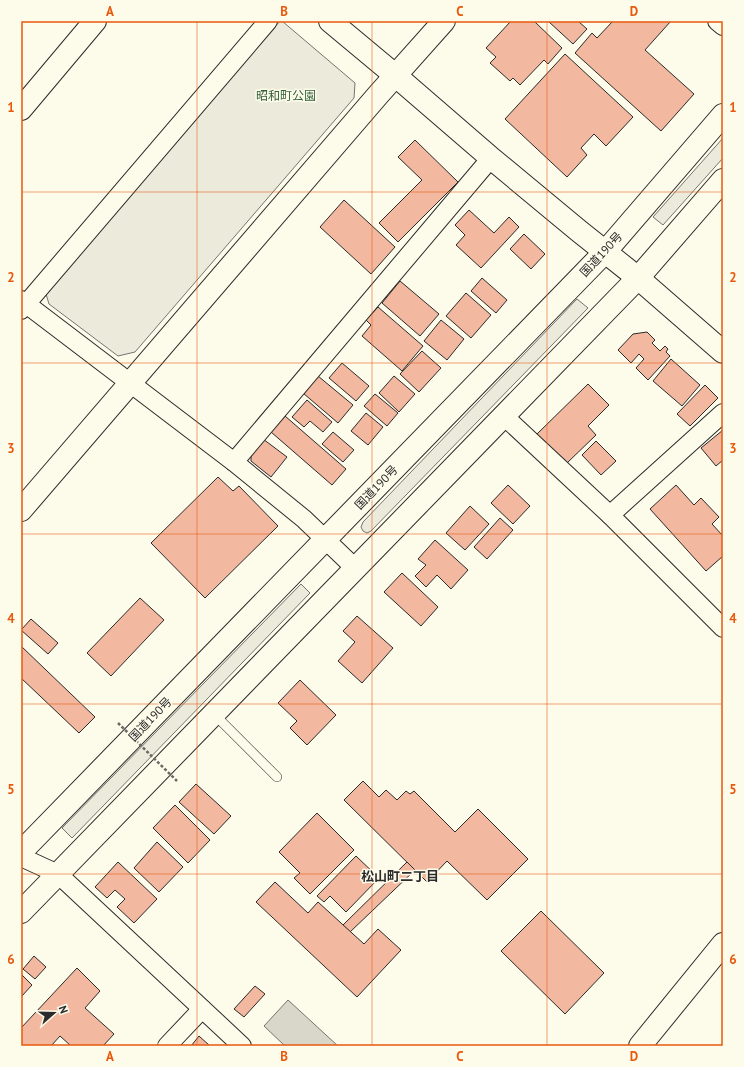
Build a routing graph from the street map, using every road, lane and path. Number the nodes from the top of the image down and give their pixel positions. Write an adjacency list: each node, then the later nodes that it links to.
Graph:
1 (95, 21): 8 (main road)
2 (268, 21): 14 (street)
3 (330, 21): 7 (main road)
4 (444, 21): 7 (main road)
5 (717, 21): 6 (street)
6 (723, 26)
7 (396, 76): 10 (main road); 16 (main road)
8 (21, 109)
9 (723, 115): 12 (main road, 国道190号)
10 (491, 158): 12 (main road); 19 (street)
11 (723, 180): 13 (main road)
12 (605, 252): 13 (main road); 22 (main road, 国道190号)
13 (638, 278): 15 (main road); 18 (main road)
14 (23, 305): 16 (street)
15 (723, 352)
16 (129, 383): 19 (street); 20 (main road)
17 (723, 413): 21 (street)
18 (504, 416): 21 (street); 23 (main road)
19 (234, 462): 22 (street)
20 (21, 510)
21 (610, 515): 24 (street)
22 (325, 539): 23 (street); 29 (main road, 国道190号)
23 (355, 568): 25 (main road)
24 (719, 617)
25 (214, 714): 27 (lane); 31 (main road)
26 (118, 723): 28 (path, bridge)
27 (277, 777)
28 (177, 781)
29 (21, 852)
30 (21, 857): 31 (street)
31 (58, 874): 32 (main road); 34 (street)
32 (21, 912)
33 (723, 944): 37 (main road)
34 (202, 1009): 35 (street); 36 (street)
35 (167, 1046)
36 (242, 1046)
37 (640, 1046)

